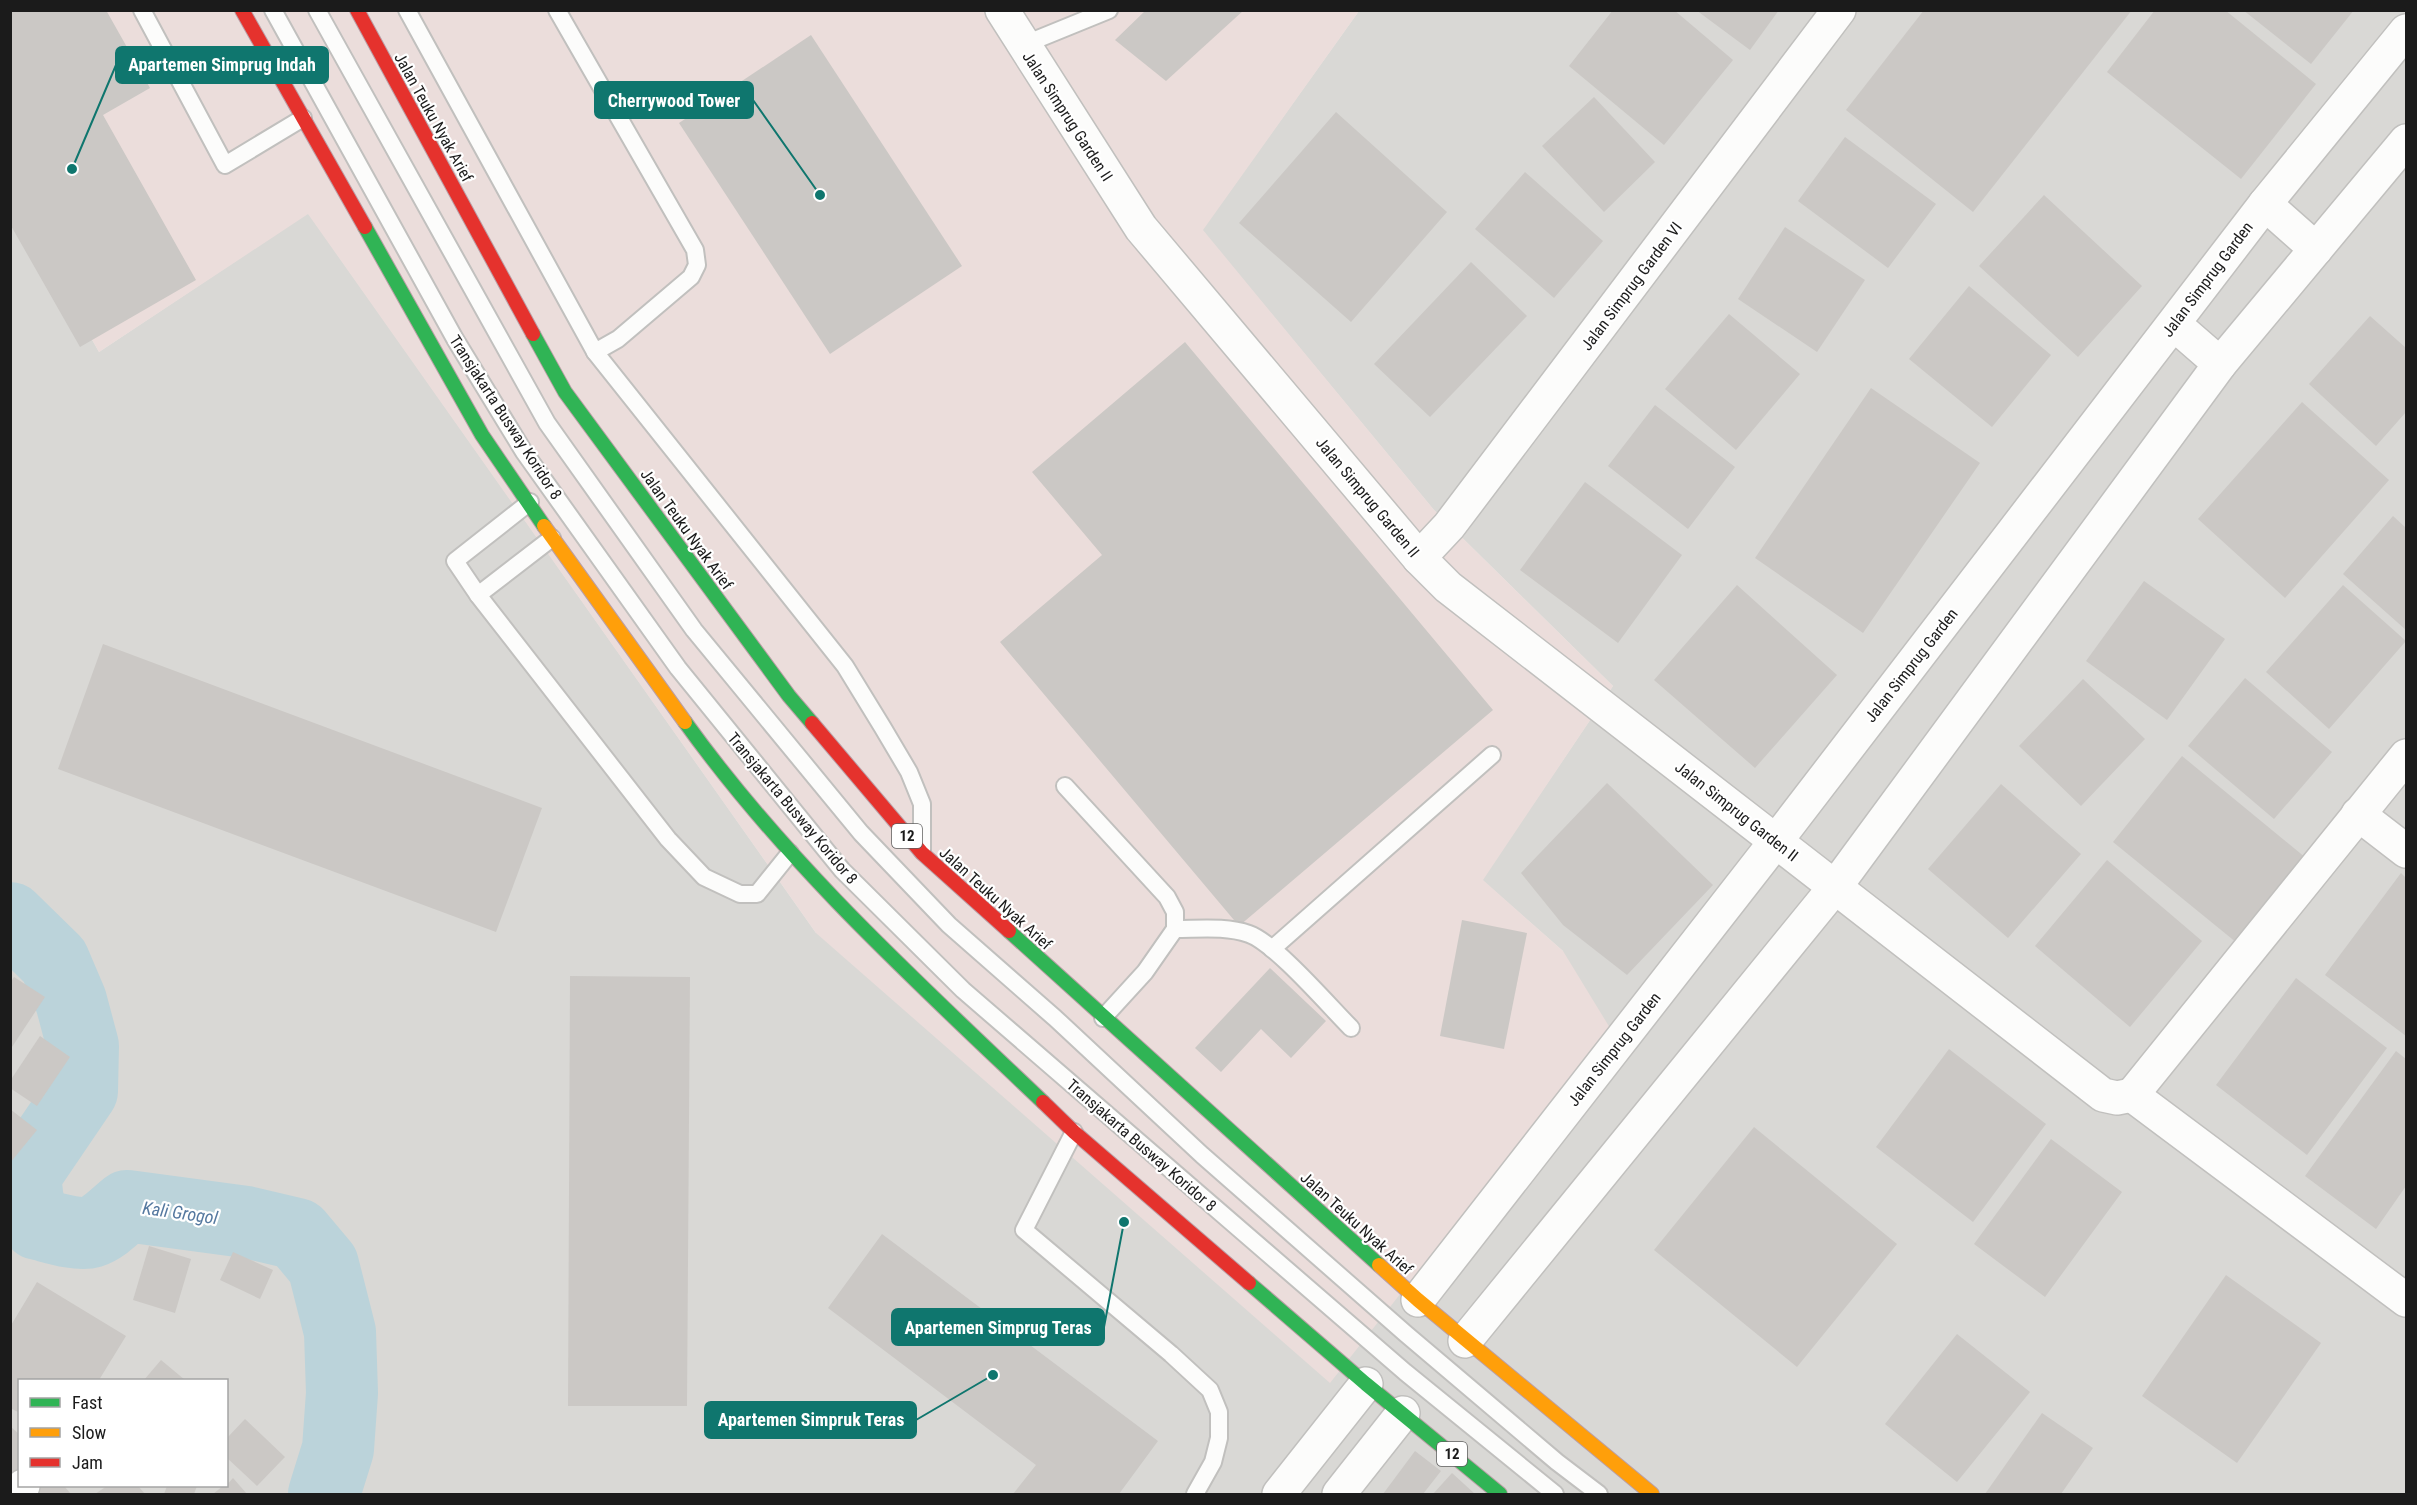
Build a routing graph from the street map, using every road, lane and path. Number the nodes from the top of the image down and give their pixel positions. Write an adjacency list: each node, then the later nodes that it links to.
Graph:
1 (142, 10): 13 (lane)
2 (242, 10): 13 (highway, 12)
3 (273, 10): 48 (lane, Transjakarta Busway Koridor 8)
4 (317, 10): 49 (lane, Transjakarta Busway Koridor 8)
5 (357, 10): 31 (highway, Jalan Teuku Nyak Arief / 12)
6 (407, 10): 18 (lane)
7 (557, 10): 18 (lane)
8 (1002, 10): 12 (street, Jalan Simprug Garden II)
9 (1109, 10): 12 (lane)
10 (1839, 10): 22 (street, Jalan Simprug Garden VI)
11 (2406, 31): 15 (street, Jalan Simprug Garden)
12 (1023, 45): 22 (street, Jalan Simprug Garden II)
13 (303, 118): 20 (highway, 12)
14 (2406, 141): 16 (street)
15 (2265, 204): 16 (street); 17 (street, Jalan Simprug Garden)
16 (2316, 249): 19 (street)
17 (2174, 324): 19 (street); 28 (street, Jalan Simprug Garden)
18 (596, 352): 31 (lane)
19 (2220, 364): 32 (street)
20 (530, 502): 21 (highway, 12); 23 (lane)
21 (552, 538): 23 (lane); 30 (highway, 12)
22 (1419, 558): 28 (street, Jalan Simprug Garden II)
23 (478, 595): 30 (lane)
24 (1492, 755): 34 (lane)
25 (2406, 756): 27 (street)
26 (1065, 786): 33 (lane)
27 (2358, 814): 29 (street); 37 (street)
28 (1776, 841): 32 (street, Jalan Simprug Garden II); 39 (street, Jalan Simprug Garden)
29 (2406, 851)
30 (790, 853): 38 (highway, 12)
31 (922, 853): 35 (highway, Jalan Teuku Nyak Arief / 12)
32 (1835, 887): 37 (street); 41 (street)
33 (1176, 929): 34 (lane); 35 (lane)
34 (1272, 949): 36 (lane)
35 (1103, 1018): 39 (highway, Jalan Teuku Nyak Arief / 12)
36 (1351, 1028)
37 (2132, 1095): 40 (street)
38 (1074, 1132): 42 (highway, 12); 44 (lane)
39 (1418, 1300): 41 (highway, Jalan Teuku Nyak Arief / 12)
40 (2406, 1300)
41 (1465, 1341): 50 (highway, Jalan Teuku Nyak Arief / 12)
42 (1366, 1384): 43 (highway, 12); 45 (street)
43 (1403, 1413): 46 (street); 47 (highway, 12)
44 (1195, 1494)
45 (1279, 1494)
46 (1339, 1494)
47 (1500, 1494)
48 (1555, 1494)
49 (1599, 1494)
50 (1652, 1494)

